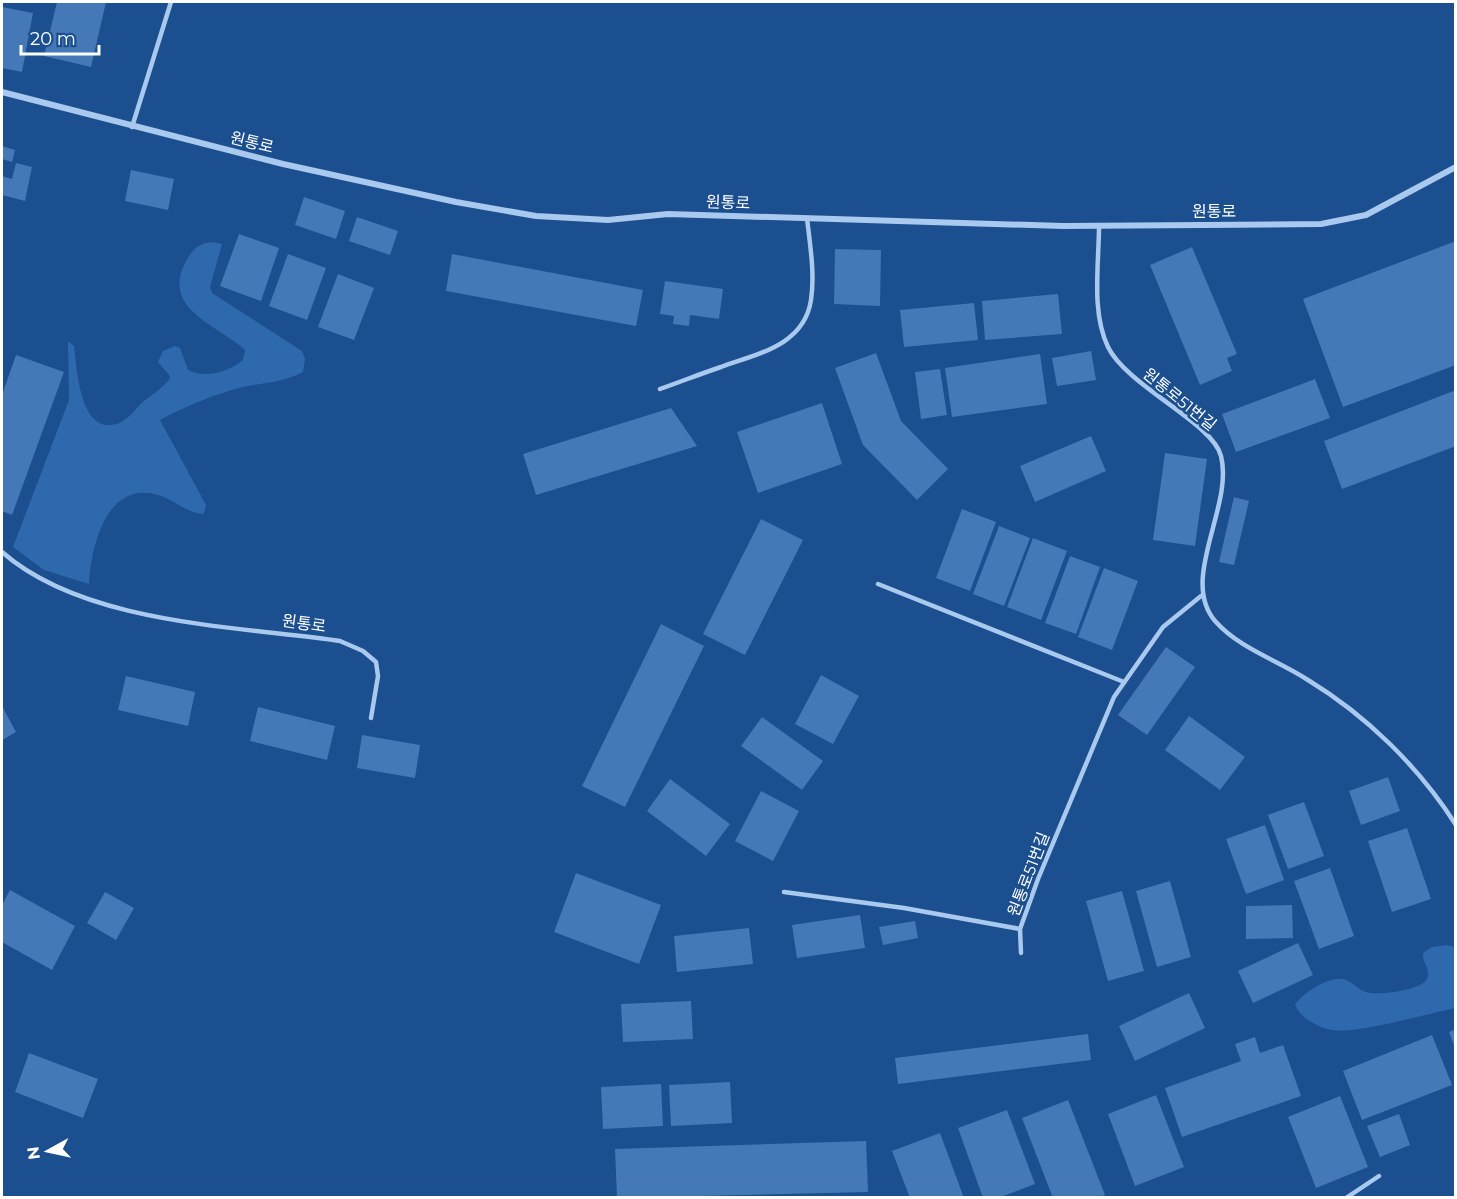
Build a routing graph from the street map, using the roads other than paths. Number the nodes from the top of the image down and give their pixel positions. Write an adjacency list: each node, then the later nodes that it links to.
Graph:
1 (171, 2): 3 (lane)
2 (2, 92): 3 (street, 원통로)
3 (132, 127): 5 (street, 원통로)
4 (1455, 167): 6 (street, 원통로)
5 (807, 218): 6 (street, 원통로); 7 (lane)
6 (1099, 226): 10 (lane, 원통로51번길)
7 (660, 389)
8 (2, 552): 12 (lane, 원통로)
9 (878, 584): 11 (lane)
10 (1201, 596): 11 (lane, 원통로51번길); 13 (lane)
11 (1124, 682): 15 (lane, 원통로51번길)
12 (371, 718)
13 (1455, 825)
14 (784, 892): 15 (lane)
15 (1020, 929): 16 (lane, 원통로51번길)
16 (1021, 953)
17 (1379, 1176): 18 (lane)
18 (1346, 1197)

